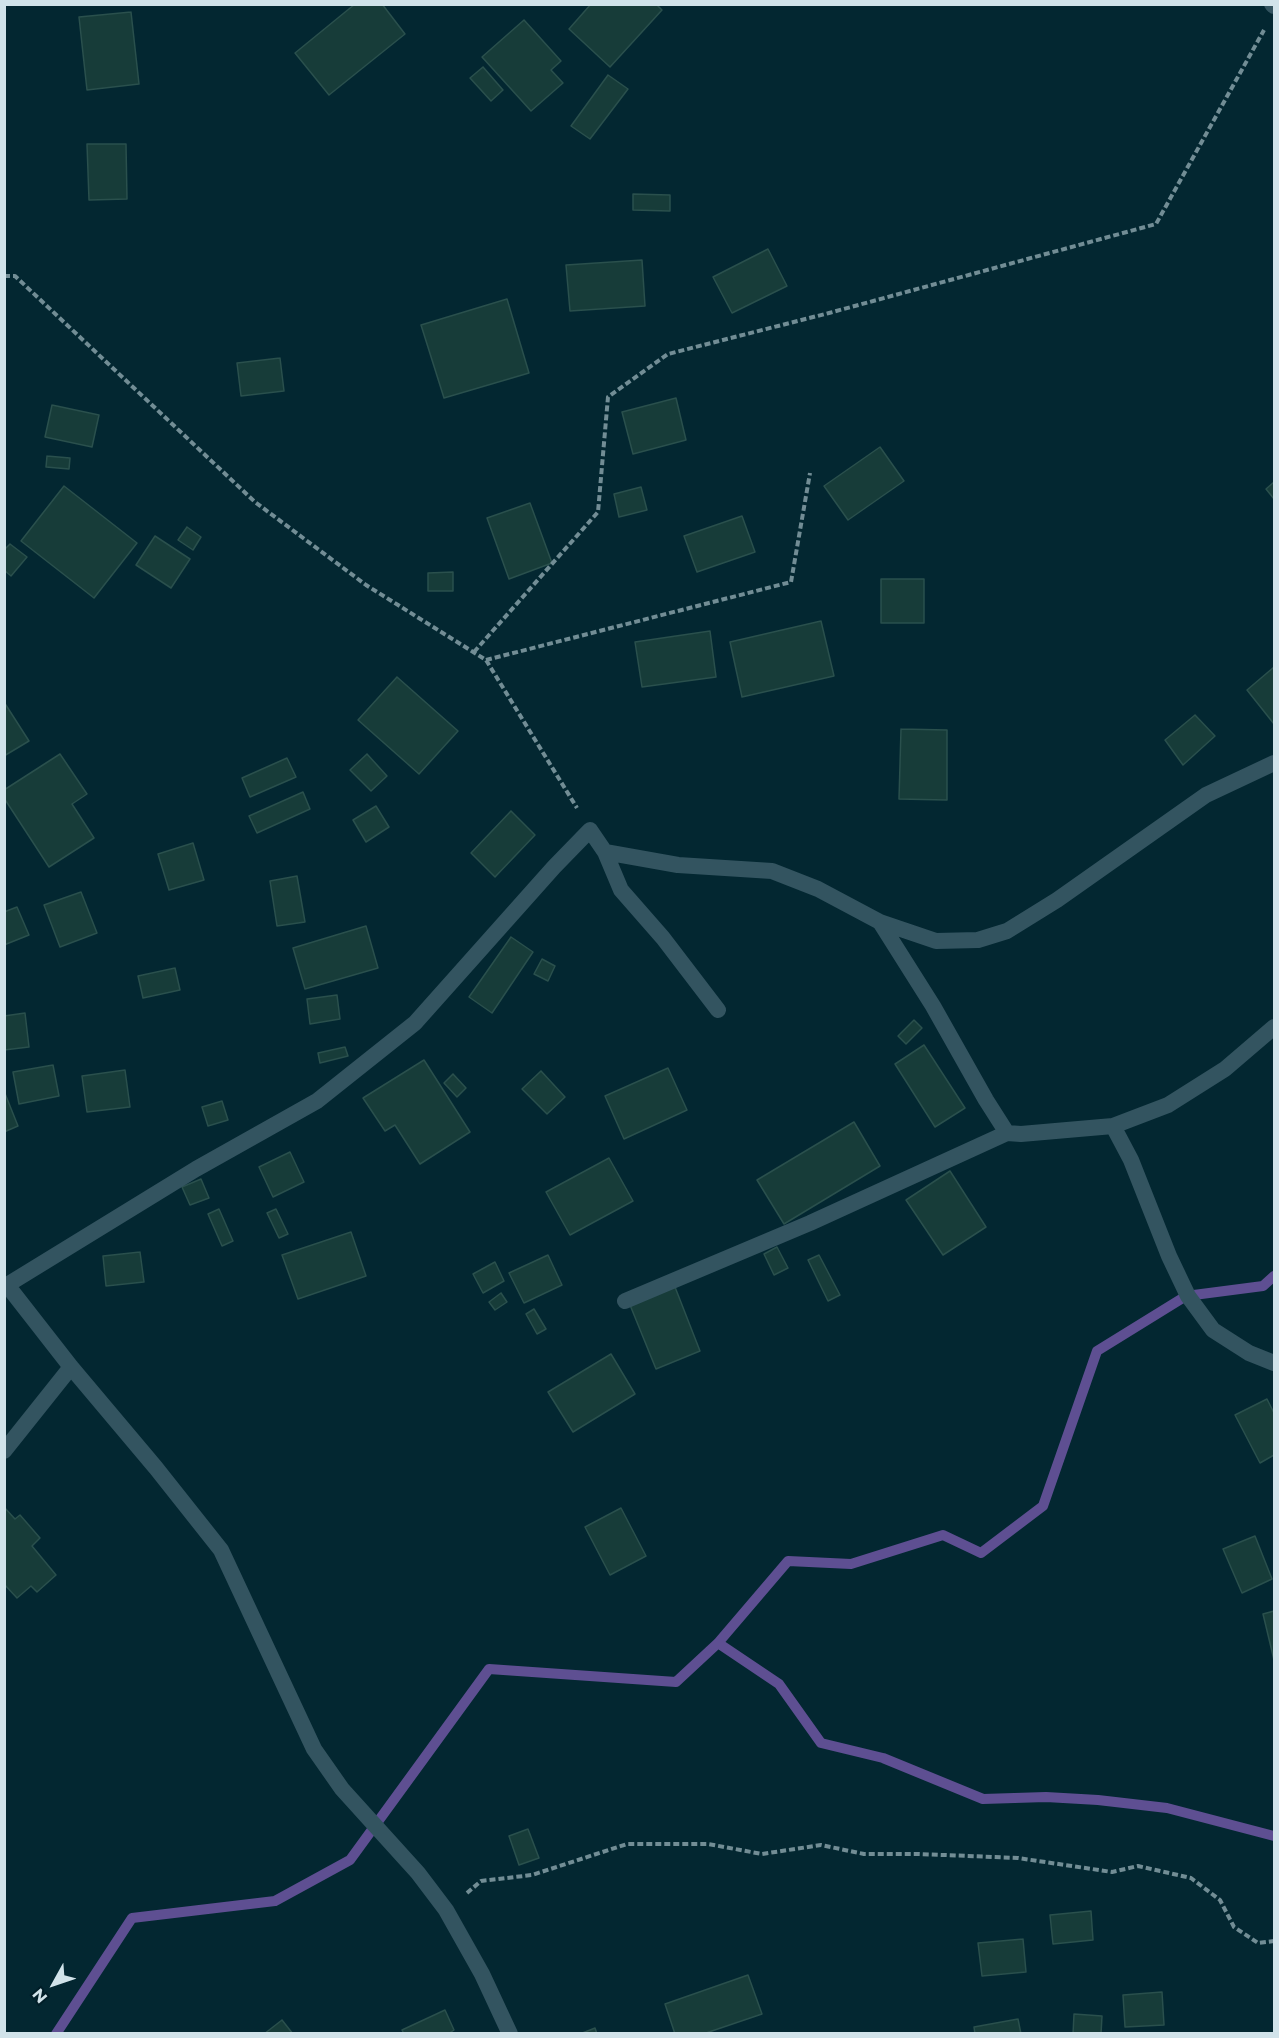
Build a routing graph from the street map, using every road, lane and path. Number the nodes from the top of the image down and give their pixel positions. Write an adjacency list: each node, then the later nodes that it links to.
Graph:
1 (1272, 10): 4 (path)
2 (4, 276): 4 (path)
3 (810, 473): 5 (path)
4 (474, 652): 5 (path)
5 (486, 660): 7 (path)
6 (1275, 763): 9 (street)
7 (590, 830): 8 (street); 14 (street)
8 (605, 852): 9 (street); 10 (street)
9 (880, 922): 13 (street)
10 (718, 1010)
11 (1275, 1027): 12 (street)
12 (1113, 1126): 13 (street); 16 (street)
13 (1007, 1133): 15 (street)
14 (6, 1283): 17 (street)
15 (625, 1301)
16 (1275, 1363)
17 (71, 1367): 18 (street); 19 (street)
18 (4, 1451)
19 (446, 1910): 20 (path); 21 (street)
20 (1275, 1941)
21 (510, 2034)

